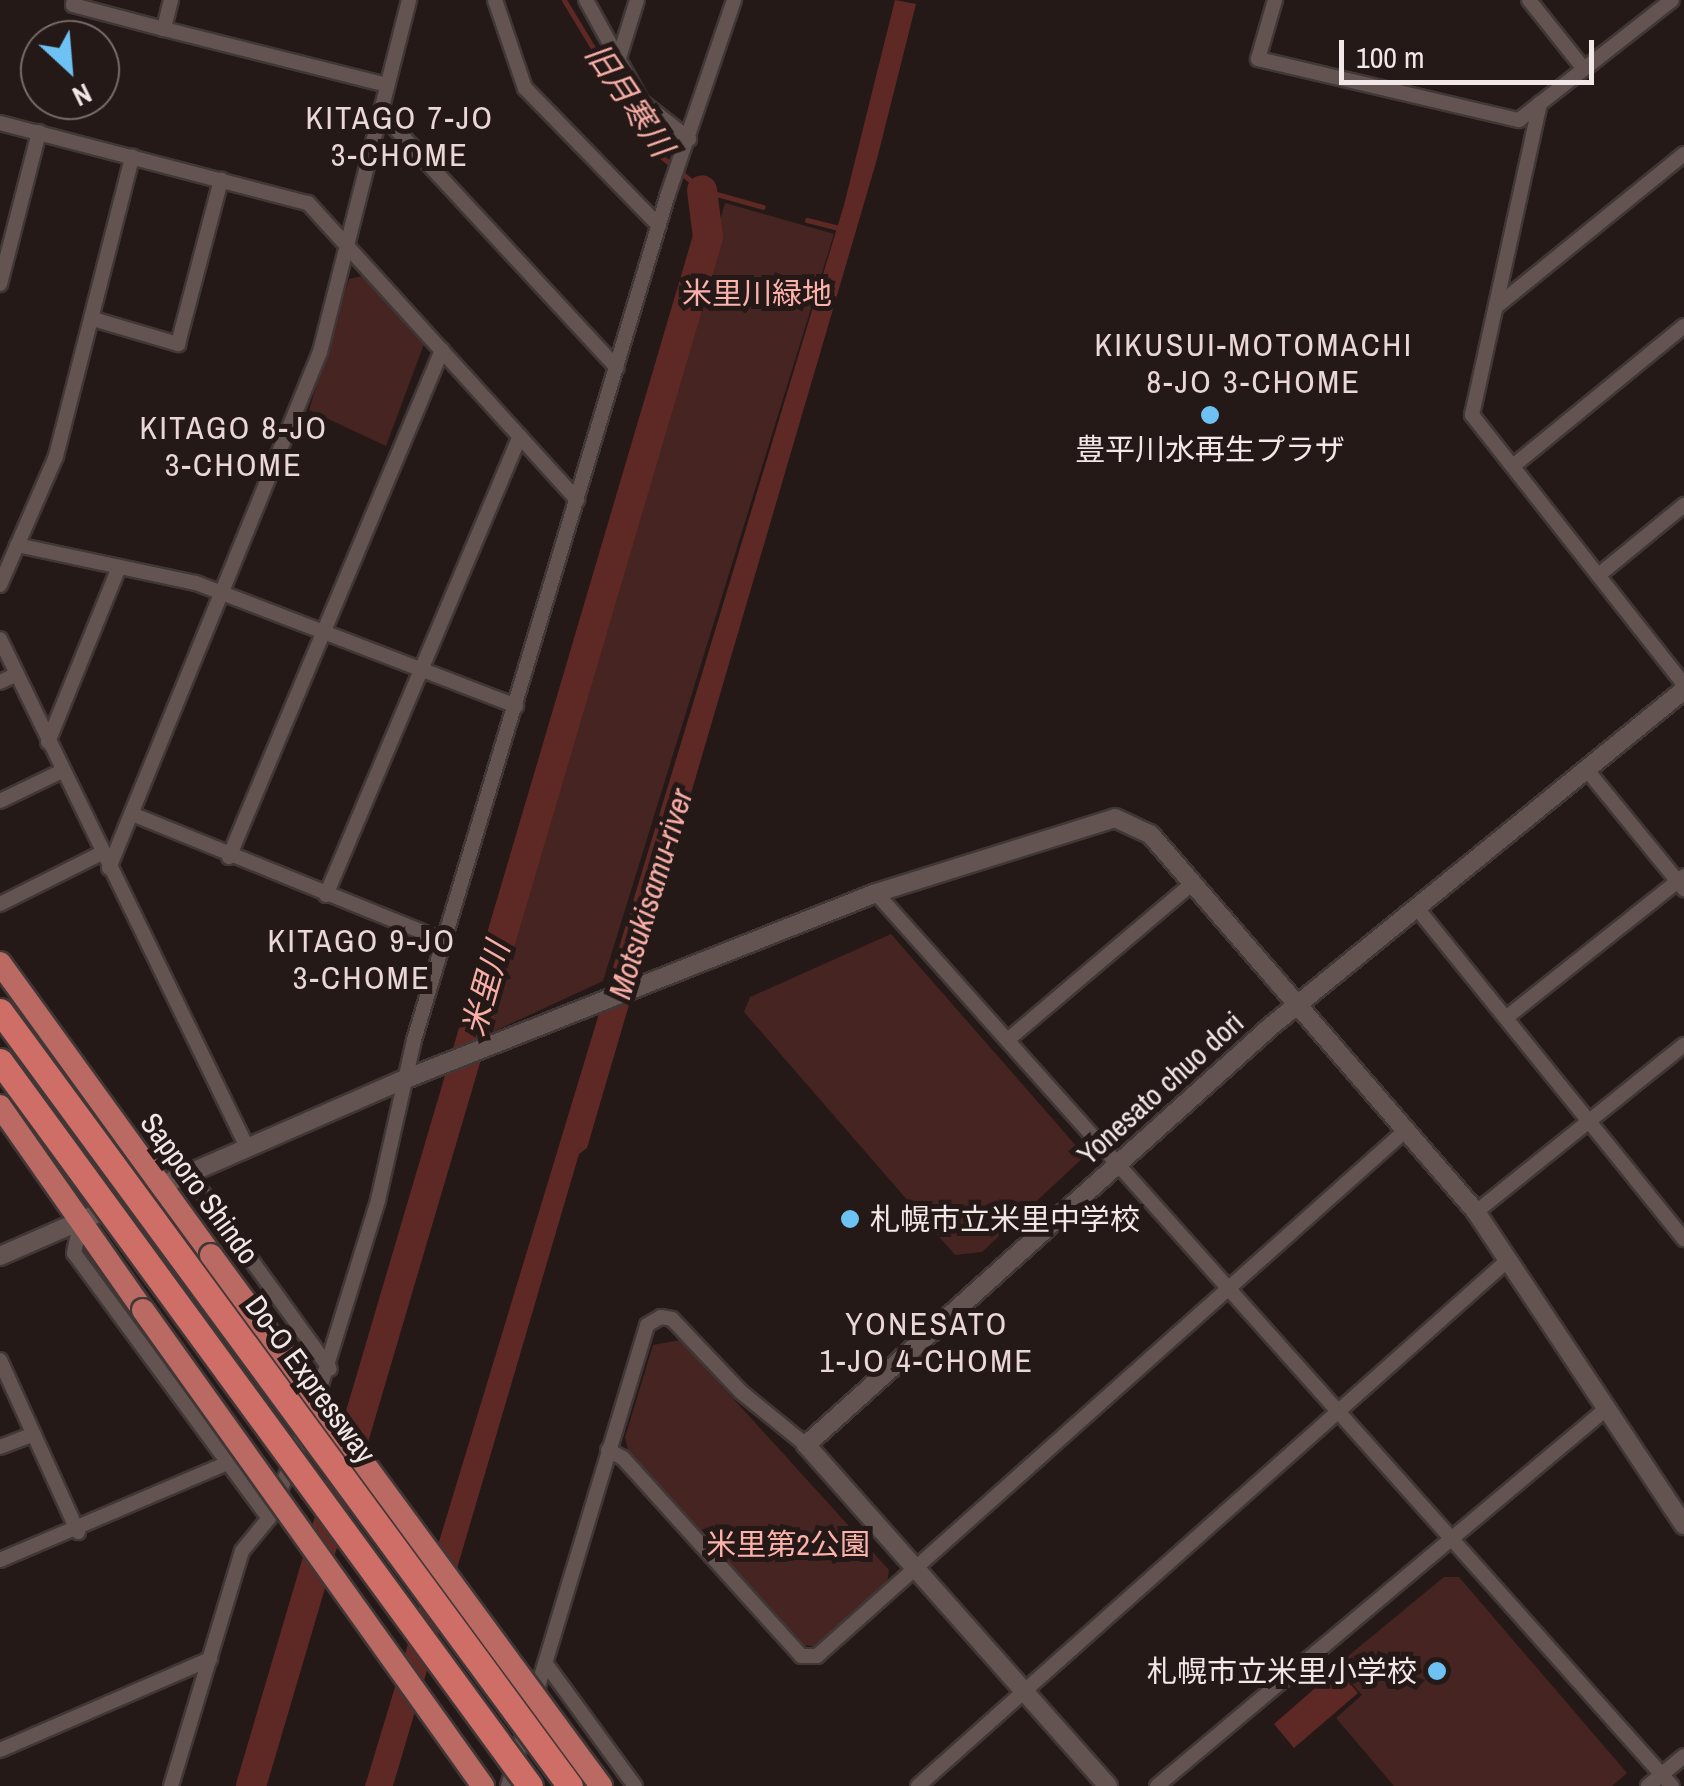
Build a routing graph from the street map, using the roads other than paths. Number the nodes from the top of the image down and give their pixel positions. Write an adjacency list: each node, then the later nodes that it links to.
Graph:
1 (74, 0): 11 (street)
2 (171, 0): 11 (street)
3 (409, 0): 14 (street)
4 (495, 0): 23 (street)
5 (586, 0): 12 (street)
6 (637, 0): 12 (street)
7 (734, 0): 19 (street)
8 (1274, 0): 15 (street)
9 (1530, 0): 13 (street)
10 (1672, 0): 13 (street)
11 (164, 29): 14 (street)
12 (618, 61): 19 (street)
13 (1584, 69): 15 (street)
14 (387, 85): 16 (street)
15 (1540, 103): 26 (street)
16 (381, 112): 24 (street); 30 (street)
17 (0, 123): 18 (street)
18 (38, 132): 21 (street); 25 (street)
19 (687, 144): 23 (street)
20 (1684, 154): 26 (street)
21 (132, 157): 22 (street); 27 (street)
22 (221, 180): 24 (street); 27 (street)
23 (659, 226): 30 (street)
24 (347, 246): 29 (street); 39 (street)
25 (0, 284)
26 (1497, 306): 32 (street)
27 (93, 319): 35 (street)
28 (1684, 326): 32 (street)
29 (442, 350): 31 (street); 40 (street)
30 (617, 368): 33 (street)
31 (520, 436): 33 (street); 42 (street)
32 (1513, 466): 37 (street)
33 (577, 500): 46 (street)
34 (1684, 505): 37 (street)
35 (17, 545): 36 (street); 38 (street)
36 (118, 567): 39 (street); 47 (street)
37 (1600, 574): 45 (street)
38 (0, 586)
39 (221, 593): 40 (street); 51 (street)
40 (321, 632): 42 (street); 53 (street)
41 (0, 639): 43 (street)
42 (418, 671): 46 (street); 58 (street)
43 (15, 675): 44 (street); 47 (street)
44 (0, 682)
45 (1684, 687): 48 (street, Yonesato chuo dori)
46 (516, 706): 61 (street)
47 (48, 742): 49 (street)
48 (1587, 770): 55 (street); 60 (street, Yonesato chuo dori)
49 (62, 771): 50 (street); 52 (street)
50 (0, 801)
51 (132, 814): 53 (street); 54 (street)
52 (102, 853): 54 (street); 59 (street)
53 (229, 857): 58 (street)
54 (109, 868): 73 (street)
55 (1682, 882): 65 (street)
56 (1193, 883): 57 (street); 63 (street); 66 (street)
57 (876, 893): 66 (street); 69 (street)
58 (326, 895): 61 (street)
59 (0, 904)
60 (1416, 907): 63 (street, Yonesato chuo dori); 65 (street)
61 (447, 942): 69 (street)
62 (0, 963): 76 (highway, Sapporo Shindo)
63 (1296, 1006): 72 (street); 74 (street, Yonesato chuo dori)
64 (0, 1011): 109 (highway, Do-O Expressway, bridge)
65 (1507, 1017): 71 (street)
66 (1010, 1038): 74 (street)
67 (1684, 1045): 71 (street)
68 (0, 1062): 108 (highway, Do-O Expressway, bridge)
69 (403, 1080): 73 (street); 85 (street)
70 (0, 1106): 78 (highway)
71 (1589, 1120): 77 (street); 79 (street)
72 (1406, 1130): 77 (street); 83 (street)
73 (246, 1145): 75 (street)
74 (1118, 1162): 83 (street); 89 (street, Yonesato chuo dori)
75 (187, 1171): 76 (street); 85 (street)
76 (160, 1183): 78 (street); 110 (highway, Sapporo Shindo, bridge)
77 (1476, 1212): 82 (street)
78 (81, 1220): 81 (street); 92 (street); 106 (highway, bridge)
79 (1678, 1221): 80 (street)
80 (1684, 1240)
81 (0, 1256)
82 (1508, 1260): 86 (street); 87 (street)
83 (1233, 1291): 86 (street); 98 (street)
84 (0, 1360): 88 (street)
85 (330, 1369): 93 (street)
86 (1337, 1409): 96 (street); 101 (street)
87 (1606, 1410): 94 (street); 96 (street)
88 (34, 1434): 90 (street); 95 (street)
89 (806, 1445): 91 (street); 98 (street)
90 (0, 1447)
91 (608, 1450): 98 (street); 100 (street)
92 (227, 1463): 93 (street); 95 (street)
93 (268, 1518): 99 (street)
94 (1684, 1525)
95 (78, 1532): 97 (street)
96 (1455, 1538): 104 (street); 114 (street)
97 (0, 1560)
98 (915, 1572): 101 (street)
99 (210, 1660): 102 (street); 105 (street)
100 (546, 1664): 107 (street); 111 (street)
101 (1024, 1692): 112 (street); 113 (street)
102 (0, 1750)
103 (1684, 1756): 104 (street)
104 (1667, 1780): 115 (street)
105 (172, 1786)
106 (483, 1786)
107 (508, 1786)
108 (530, 1786)
109 (570, 1786)
110 (601, 1786)
111 (635, 1786)
112 (918, 1786)
113 (1108, 1786)
114 (1158, 1786)
115 (1648, 1786)

